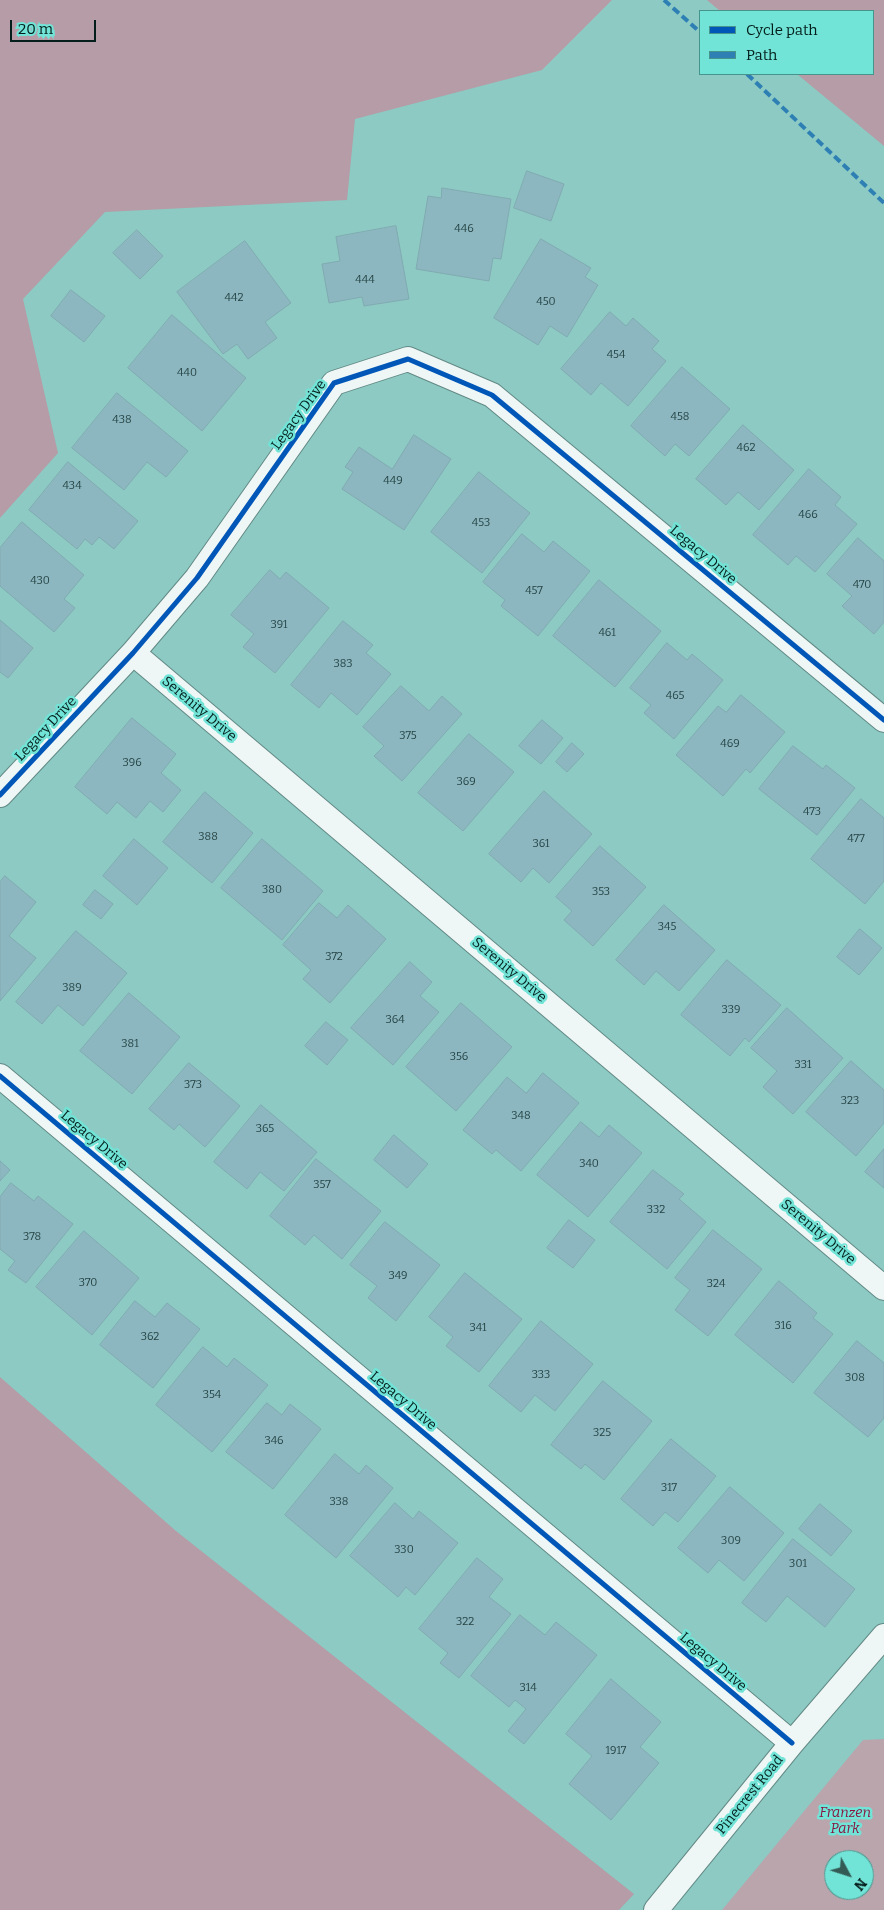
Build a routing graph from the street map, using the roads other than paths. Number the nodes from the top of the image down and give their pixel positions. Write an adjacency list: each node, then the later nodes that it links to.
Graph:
1 (133, 653): 2 (street, Legacy Drive); 3 (street, Legacy Drive); 5 (street, Serenity Drive)
2 (884, 720)
3 (0, 794)
4 (0, 1076): 7 (street, Legacy Drive)
5 (884, 1288)
6 (884, 1636): 7 (street, Pinecrest Road)
7 (792, 1743): 8 (street, Pinecrest Road)
8 (656, 1910)

